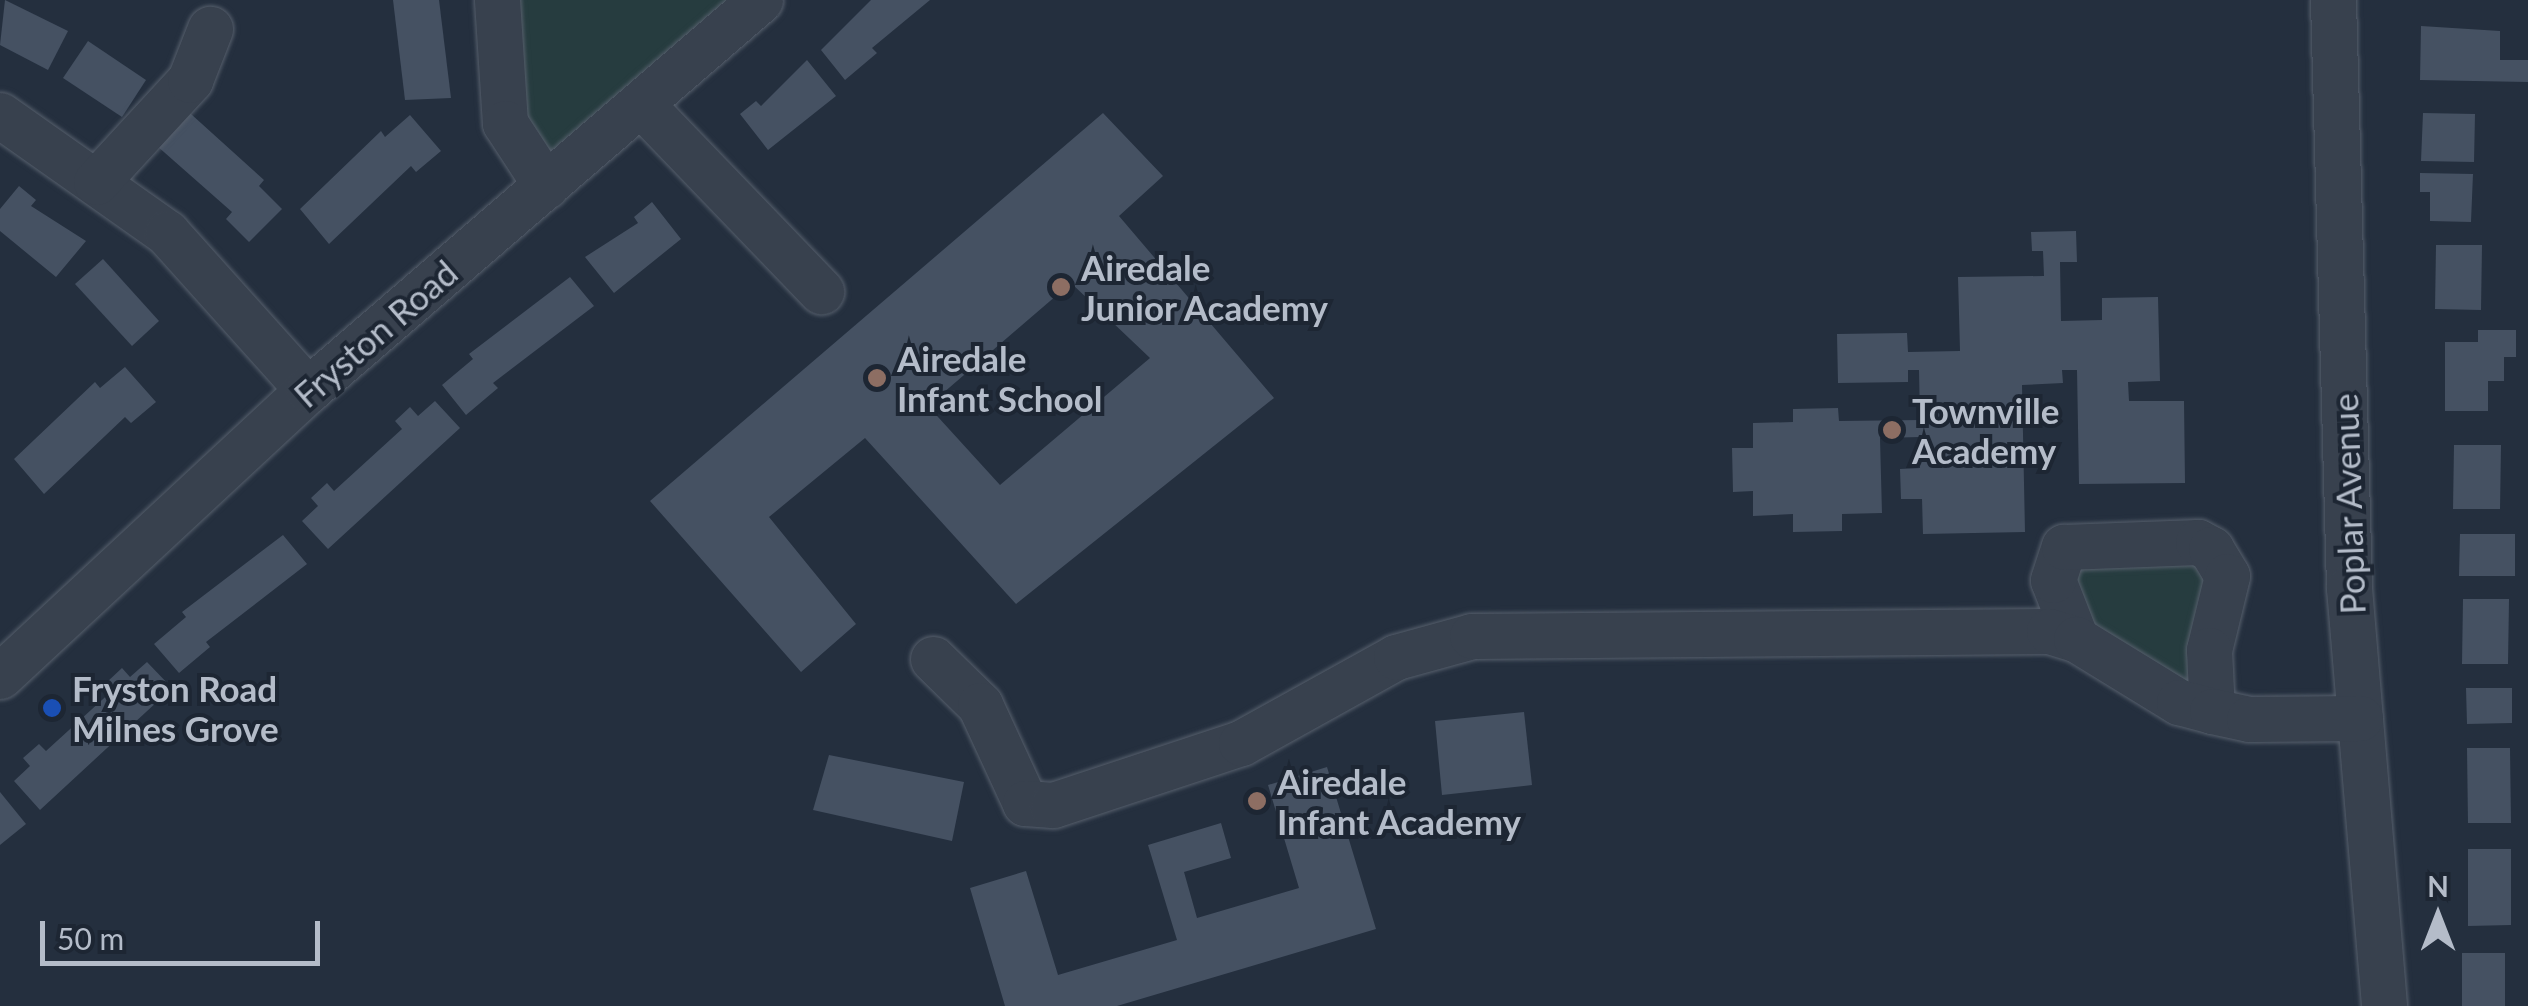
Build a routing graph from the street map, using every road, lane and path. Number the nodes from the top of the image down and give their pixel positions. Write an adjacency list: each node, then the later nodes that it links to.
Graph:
1 (498, 0): 8 (street)
2 (760, 0): 5 (street, Fryston Road)
3 (2334, 0): 15 (street, Poplar Avenue)
4 (210, 29): 7 (street)
5 (642, 104): 8 (street, Fryston Road); 9 (street)
6 (0, 116): 7 (street)
7 (96, 182): 10 (street)
8 (546, 186): 10 (street, Fryston Road)
9 (821, 291)
10 (308, 390): 12 (street, Fryston Road)
11 (2076, 639): 13 (street); 14 (street); 14 (street)
12 (7, 657)
13 (933, 658)
14 (2212, 711): 15 (street)
15 (2360, 718): 16 (street, Poplar Avenue)
16 (2384, 1006)

